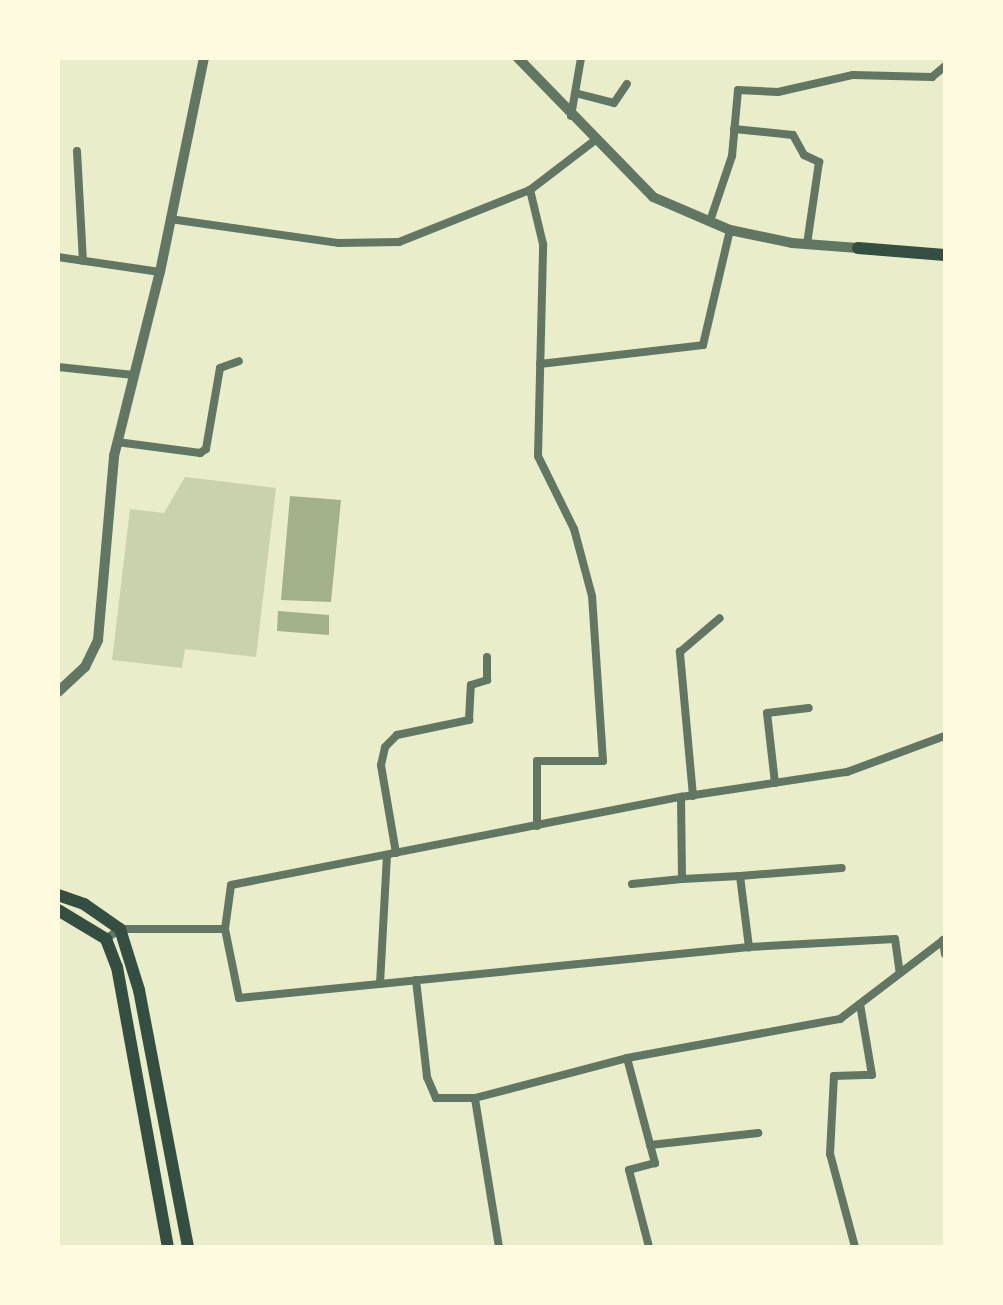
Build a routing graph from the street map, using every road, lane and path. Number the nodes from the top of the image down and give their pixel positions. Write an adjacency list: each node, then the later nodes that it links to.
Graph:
1 (204, 58): 12 (street)
2 (518, 58): 7 (street)
3 (581, 58): 6 (street)
4 (945, 66): 8 (street)
5 (627, 84): 6 (street)
6 (575, 93): 7 (street)
7 (571, 116): 9 (street)
8 (734, 129): 13 (street); 15 (street)
9 (594, 141): 11 (street); 13 (street)
10 (77, 151): 19 (street)
11 (530, 190): 12 (street); 22 (street)
12 (170, 219): 20 (street)
13 (710, 221): 14 (street)
14 (730, 230): 15 (street); 22 (street)
15 (807, 244): 16 (street)
16 (858, 248): 17 (main road)
17 (945, 255)
18 (58, 257): 19 (street)
19 (83, 261): 20 (street)
20 (160, 272): 24 (street)
21 (239, 361): 25 (street)
22 (540, 364): 34 (street)
23 (58, 367): 24 (street)
24 (134, 375): 25 (street)
25 (117, 442): 28 (street)
26 (720, 618): 32 (street)
27 (487, 657): 35 (street)
28 (58, 692)
29 (809, 708): 31 (street)
30 (945, 736): 31 (street)
31 (775, 783): 32 (street)
32 (693, 796): 33 (street)
33 (681, 797): 34 (street); 38 (street)
34 (537, 826): 35 (street)
35 (392, 854): 43 (street); 50 (street)
36 (842, 868): 37 (street)
37 (740, 876): 38 (street); 46 (street)
38 (682, 879): 39 (street)
39 (632, 884)
40 (58, 895): 42 (main road)
41 (58, 910): 44 (main road)
42 (120, 929): 43 (street); 44 (street); 57 (main road)
43 (225, 929): 50 (street)
44 (106, 939): 56 (main road)
45 (944, 940): 47 (street); 48 (street)
46 (749, 947): 48 (street); 49 (street)
47 (945, 954)
48 (900, 973): 51 (street)
49 (416, 980): 50 (street); 53 (street)
50 (380, 984)
51 (860, 1004): 52 (street); 60 (street)
52 (627, 1058): 53 (street); 55 (street)
53 (475, 1098): 58 (street)
54 (758, 1133): 55 (street)
55 (650, 1145): 59 (street)
56 (168, 1247)
57 (188, 1247)
58 (499, 1247)
59 (649, 1247)
60 (855, 1247)

